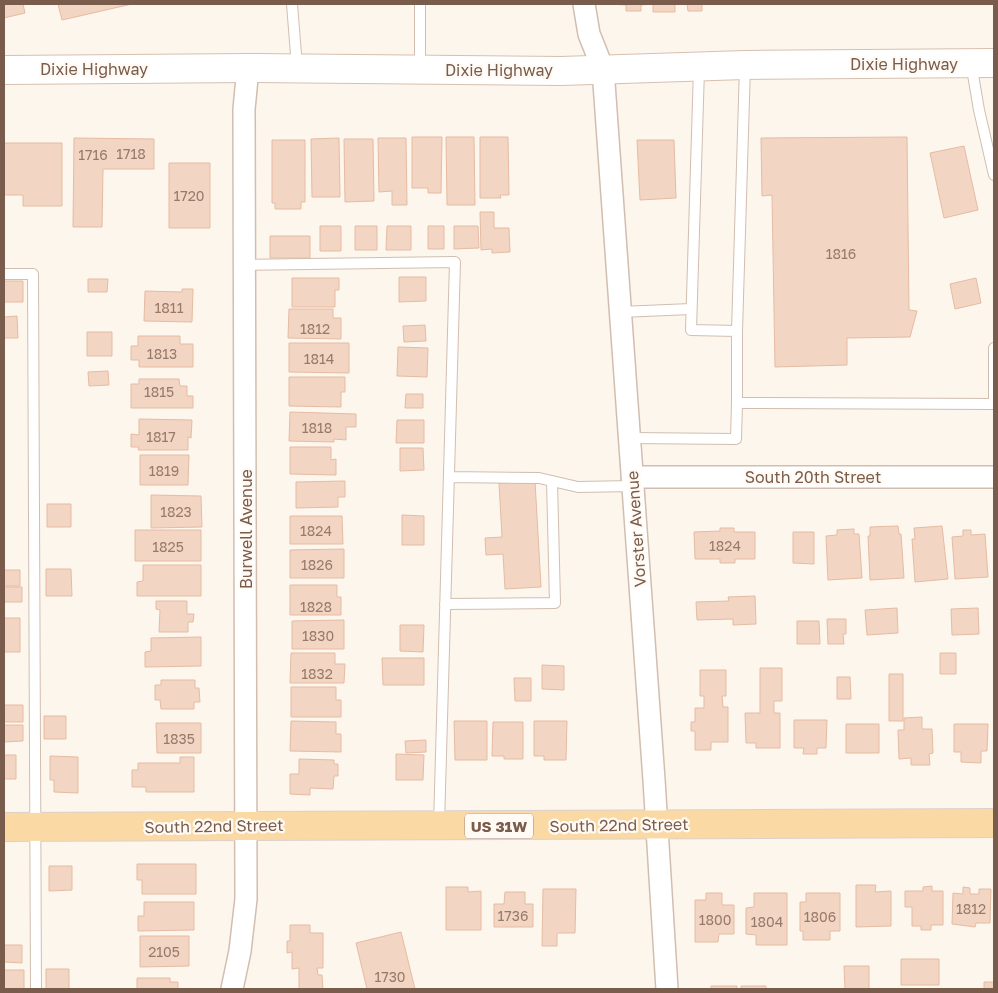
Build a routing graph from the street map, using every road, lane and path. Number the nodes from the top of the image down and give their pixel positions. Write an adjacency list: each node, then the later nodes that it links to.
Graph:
1 (292, 4): 8 (lane)
2 (420, 4): 11 (lane)
3 (584, 4): 9 (street, Vorster Avenue)
4 (982, 63): 5 (street, Dixie Highway); 12 (lane)
5 (745, 65): 6 (street, Dixie Highway); 17 (lane)
6 (699, 66): 9 (street, Dixie Highway); 15 (lane)
7 (248, 68): 8 (street, Dixie Highway); 10 (street, Dixie Highway); 13 (street, Burwell Avenue)
8 (297, 68): 11 (street, Dixie Highway)
9 (603, 69): 11 (street, Dixie Highway); 16 (street, Vorster Avenue)
10 (4, 70)
11 (420, 70)
12 (994, 175)
13 (245, 265): 21 (lane); 31 (street, Burwell Avenue)
14 (4, 274): 30 (lane)
15 (691, 309): 16 (lane); 17 (lane)
16 (620, 312): 20 (street, Vorster Avenue)
17 (737, 331): 19 (lane)
18 (994, 348): 19 (lane)
19 (737, 403): 20 (lane)
20 (629, 438): 24 (street, Vorster Avenue)
21 (449, 477): 23 (lane); 25 (lane)
22 (994, 477): 24 (street, South 20th Street)
23 (552, 481): 24 (lane); 25 (lane)
24 (633, 482): 27 (street, Vorster Avenue)
25 (445, 604): 28 (lane)
26 (994, 824): 27 (main road, South 22nd Street / US 31W)
27 (656, 825): 28 (main road, South 22nd Street / US 31W); 34 (street, Vorster Avenue)
28 (439, 826): 31 (main road, South 22nd Street / US 31W)
29 (4, 827): 30 (main road, South 22nd Street / US 31W)
30 (35, 827): 31 (main road, South 22nd Street / US 31W); 32 (lane)
31 (247, 827): 33 (street, Burwell Avenue)
32 (36, 989)
33 (232, 989)
34 (667, 989)

